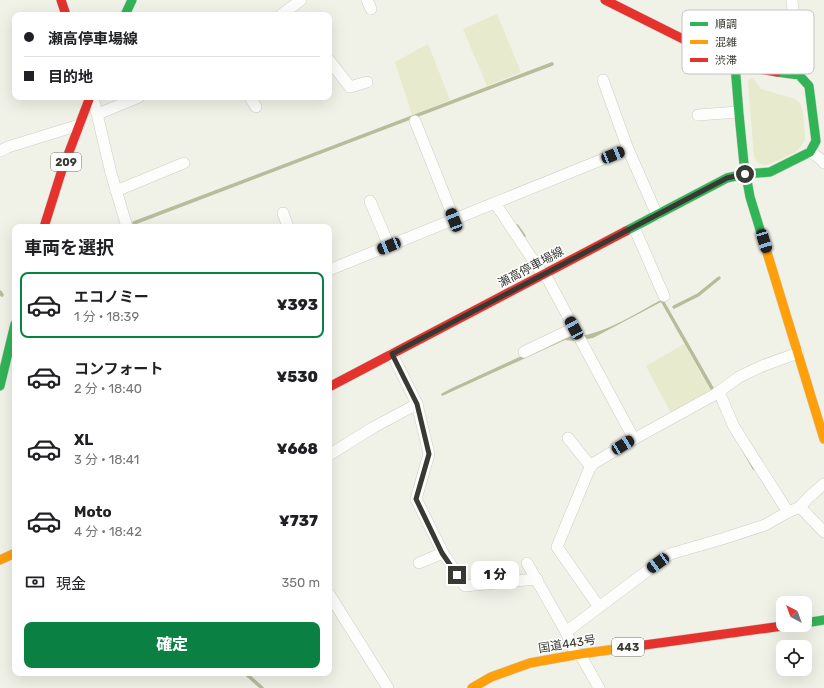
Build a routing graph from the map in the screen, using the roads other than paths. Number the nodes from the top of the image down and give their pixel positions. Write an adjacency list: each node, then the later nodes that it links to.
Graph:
1 (61, 0): 7 (main road)
2 (132, 0): 8 (main road)
3 (301, 0): 9 (street)
4 (605, 0): 10 (main road)
5 (792, 0): 6 (street)
6 (793, 10)
7 (65, 12)
8 (126, 12)
9 (285, 12)
10 (682, 38)
11 (332, 64): 16 (street)
12 (736, 74): 22 (main road)
13 (793, 74): 14 (main road)
14 (799, 75): 29 (main road)
15 (603, 80): 28 (street)
16 (367, 82)
17 (89, 100): 26 (main road, 209)
18 (94, 100): 23 (street)
19 (132, 100): 23 (street)
20 (252, 100): 21 (street)
21 (256, 107)
22 (738, 112): 24 (street); 32 (main road)
23 (98, 114): 33 (street)
24 (698, 115)
25 (415, 121): 38 (street)
26 (79, 125): 27 (street); 39 (main road, 209)
27 (0, 149)
28 (628, 149): 35 (street); 37 (street)
29 (810, 152): 31 (street); 32 (main road, 瀬高停車場線)
30 (184, 163): 33 (street)
31 (824, 163)
32 (745, 174): 37 (main road, 瀬高停車場線); 50 (main road)
33 (116, 191): 40 (street)
34 (370, 201): 43 (street)
35 (495, 203): 38 (street); 45 (street)
36 (283, 213): 41 (street)
37 (657, 215): 42 (main road, 瀬高停車場線)
38 (454, 220): 43 (street)
39 (45, 224)
40 (126, 224)
41 (287, 224)
42 (634, 227): 45 (main road, 瀬高停車場線); 46 (street)
43 (389, 246): 44 (street)
44 (332, 269)
45 (544, 274): 47 (street); 51 (main road, 瀬高停車場線)
46 (664, 296)
47 (574, 328): 49 (street); 57 (street)
48 (12, 336): 53 (main road)
49 (524, 352)
50 (798, 352): 54 (street); 58 (main road)
51 (392, 354): 52 (main road, 瀬高停車場線); 55 (street)
52 (332, 385)
53 (0, 386)
54 (719, 392): 57 (street); 63 (street)
55 (417, 404): 59 (street); 65 (street)
56 (568, 438): 60 (street)
57 (634, 439): 60 (street)
58 (824, 439)
59 (332, 453)
60 (590, 468): 72 (street)
61 (824, 484): 62 (street)
62 (800, 507): 63 (street); 64 (street)
63 (788, 512): 72 (street)
64 (824, 532)
65 (442, 553): 68 (street); 70 (street)
66 (12, 554): 67 (main road)
67 (0, 560)
68 (419, 563)
69 (527, 563): 70 (street)
70 (536, 579): 76 (street)
71 (332, 599): 78 (street)
72 (598, 606): 76 (street)
73 (824, 620): 74 (main road)
74 (812, 622)
75 (776, 627): 77 (main road, 国道443号 / 443)
76 (566, 632): 77 (street)
77 (578, 654): 79 (main road, 国道443号 / 443); 80 (street)
78 (388, 688)
79 (472, 688)
80 (598, 688)

